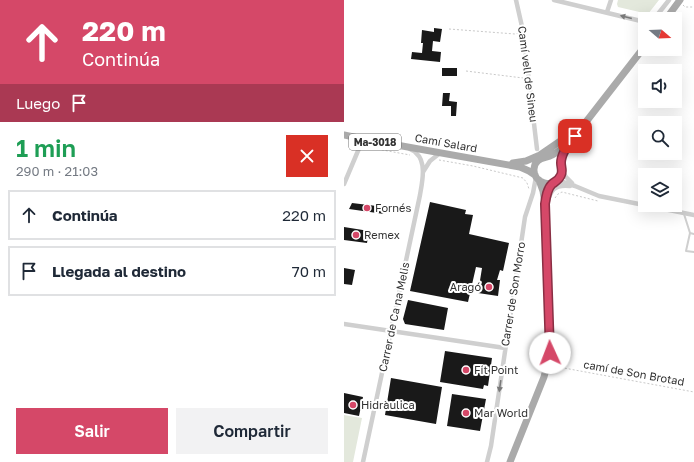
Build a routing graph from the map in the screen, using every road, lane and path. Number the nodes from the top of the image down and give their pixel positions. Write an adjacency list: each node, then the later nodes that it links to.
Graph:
1 (516, 0): 12 (street, Camí vell de Sineu)
2 (554, 0): 7 (street)
3 (611, 0): 7 (street)
4 (669, 0): 8 (street)
5 (680, 1): 6 (path); 9 (main road)
6 (694, 7)
7 (607, 12): 10 (street, one-way to 7)
8 (660, 12)
9 (671, 12)
10 (638, 20)
11 (449, 29): 12 (path)
12 (523, 30): 15 (street, Camí vell de Sineu)
13 (638, 55): 16 (main road, Ma-3018)
14 (466, 71): 15 (path)
15 (529, 78): 21 (street, Camí vell de Sineu)
16 (582, 126): 19 (main road, Ma-3018); 26 (main road)
17 (344, 135): 18 (main road, Camí Salard / Ma-3018)
18 (362, 142): 20 (main road, Camí Salard / Ma-3018); 23 (path); 33 (street)
19 (568, 144): 24 (main road, Ma-3018); 29 (main road, Ma-3018)
20 (406, 147): 22 (main road, Camí Salard / Ma-3018); 23 (street)
21 (537, 149)
22 (441, 153): 25 (street, Carrer de Ca na Melis); 26 (main road, Camí Salard / Ma-3018)
23 (419, 156): 30 (street, Carrer de Ca na Melis)
24 (549, 156): 27 (main road, Ma-3018); 29 (main road)
25 (432, 159): 30 (street, Carrer de Ca na Melis); 36 (path)
26 (499, 163): 28 (main road, Camí Salard / Ma-3018)
27 (536, 163): 28 (main road, Camí Salard / Ma-3018); 31 (main road)
28 (520, 167): 31 (main road, Camí Salard / Ma-3018)
29 (562, 168): 32 (main road, Ma-3018); 34 (street)
30 (423, 172): 45 (street, Carrer de Ca na Melis)
31 (537, 177): 32 (main road, Ma-3018); 36 (street, Carrer de Son Morro); 37 (main road)
32 (555, 182): 34 (street); 37 (main road)
33 (344, 184)
34 (575, 186): 35 (street)
35 (581, 188): 37 (street); 39 (street)
36 (532, 197): 46 (street, Carrer de Son Morro)
37 (547, 201): 38 (path); 47 (main road)
38 (598, 201)
39 (684, 213): 40 (street); 41 (lane)
40 (694, 215)
41 (690, 233): 42 (lane); 43 (lane)
42 (694, 234)
43 (694, 252)
44 (344, 324): 45 (street)
45 (391, 331): 46 (street); 49 (street, Carrer de Ca na Melis)
46 (505, 348): 50 (street, Carrer de Son Morro, one-way to 50)
47 (547, 365): 48 (path, camí de Son Brotad); 51 (main road)
48 (694, 392)
49 (363, 462)
50 (487, 462)
51 (510, 462)

